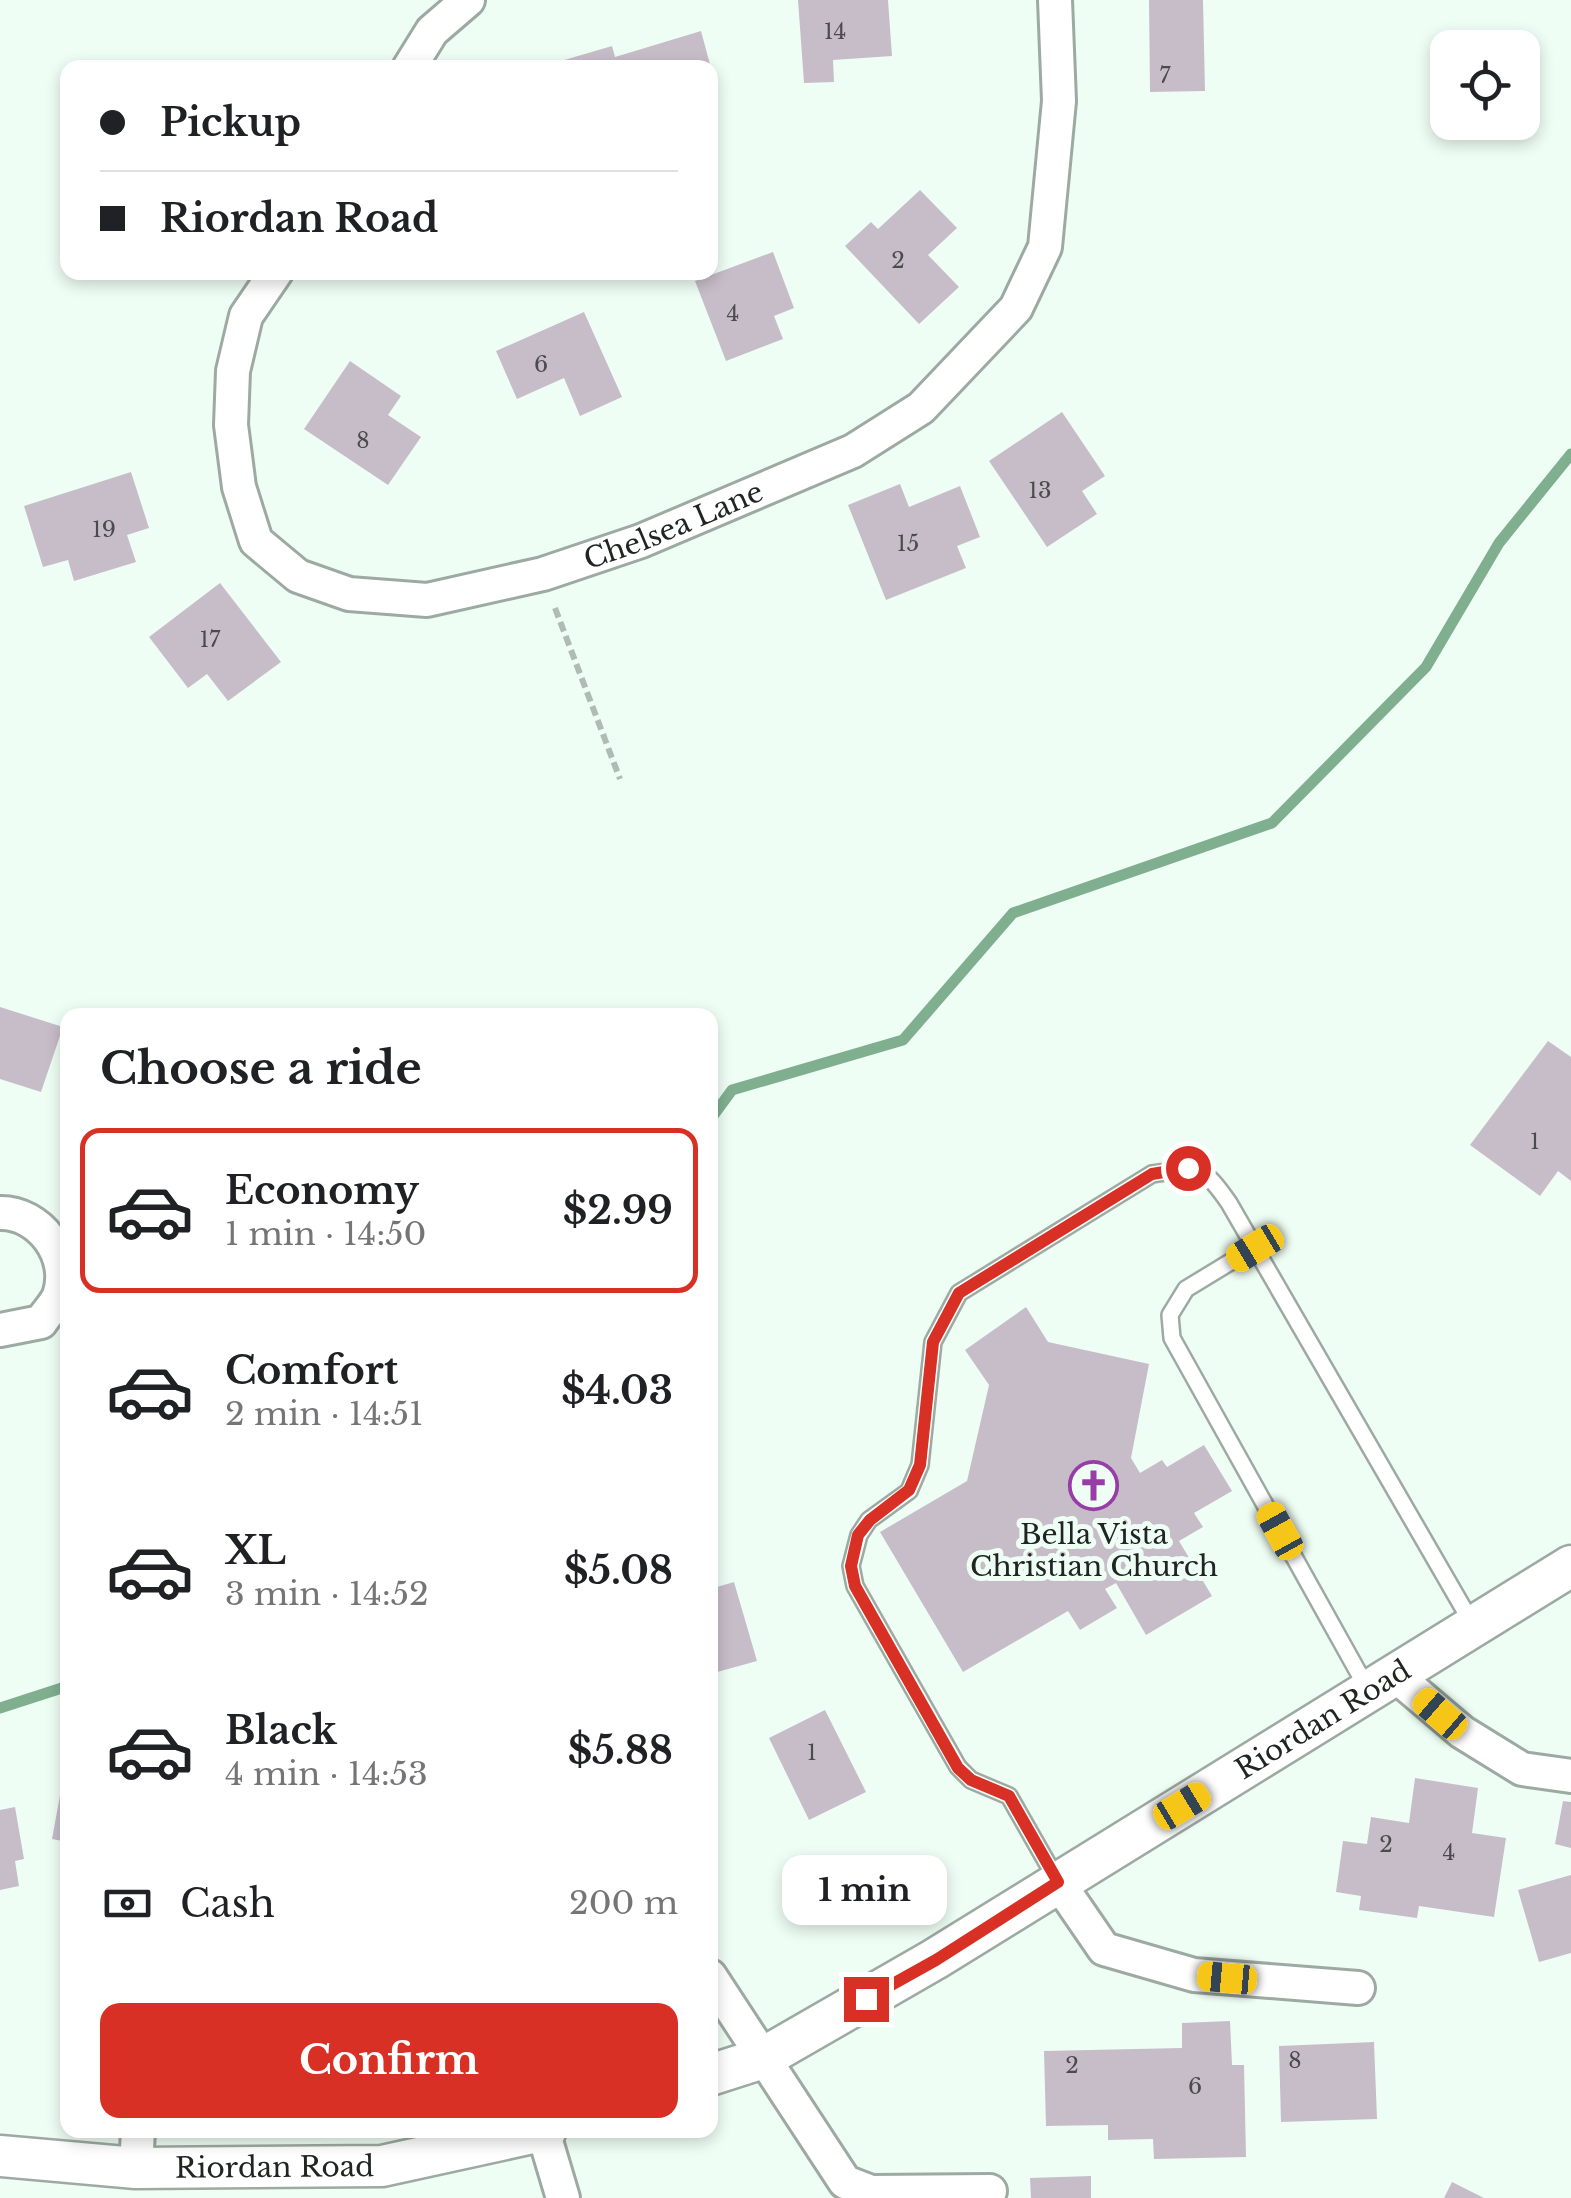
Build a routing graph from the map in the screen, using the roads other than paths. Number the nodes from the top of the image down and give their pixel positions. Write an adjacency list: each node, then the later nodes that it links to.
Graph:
1 (468, 0): 3 (street)
2 (1055, 0): 4 (street, Chelsea Lane)
3 (414, 60)
4 (271, 280)
5 (0, 1213): 7 (street)
6 (1255, 1248): 9 (lane); 10 (lane); 12 (lane)
7 (0, 1330)
8 (1571, 1566): 9 (street, Riordan Road)
9 (1474, 1626): 10 (street, Riordan Road)
10 (1383, 1684): 11 (street); 12 (street, Riordan Road)
11 (1571, 1776)
12 (1058, 1882): 14 (street); 15 (street, Riordan Road)
13 (718, 1988): 15 (street)
14 (1358, 1988)
15 (763, 2058): 16 (street, Riordan Road); 21 (street)
16 (718, 2072)
17 (512, 2138): 19 (street, Riordan Road)
18 (546, 2138): 22 (street)
19 (136, 2149): 20 (street, Riordan Road)
20 (0, 2156)
21 (990, 2191)
22 (563, 2198)

